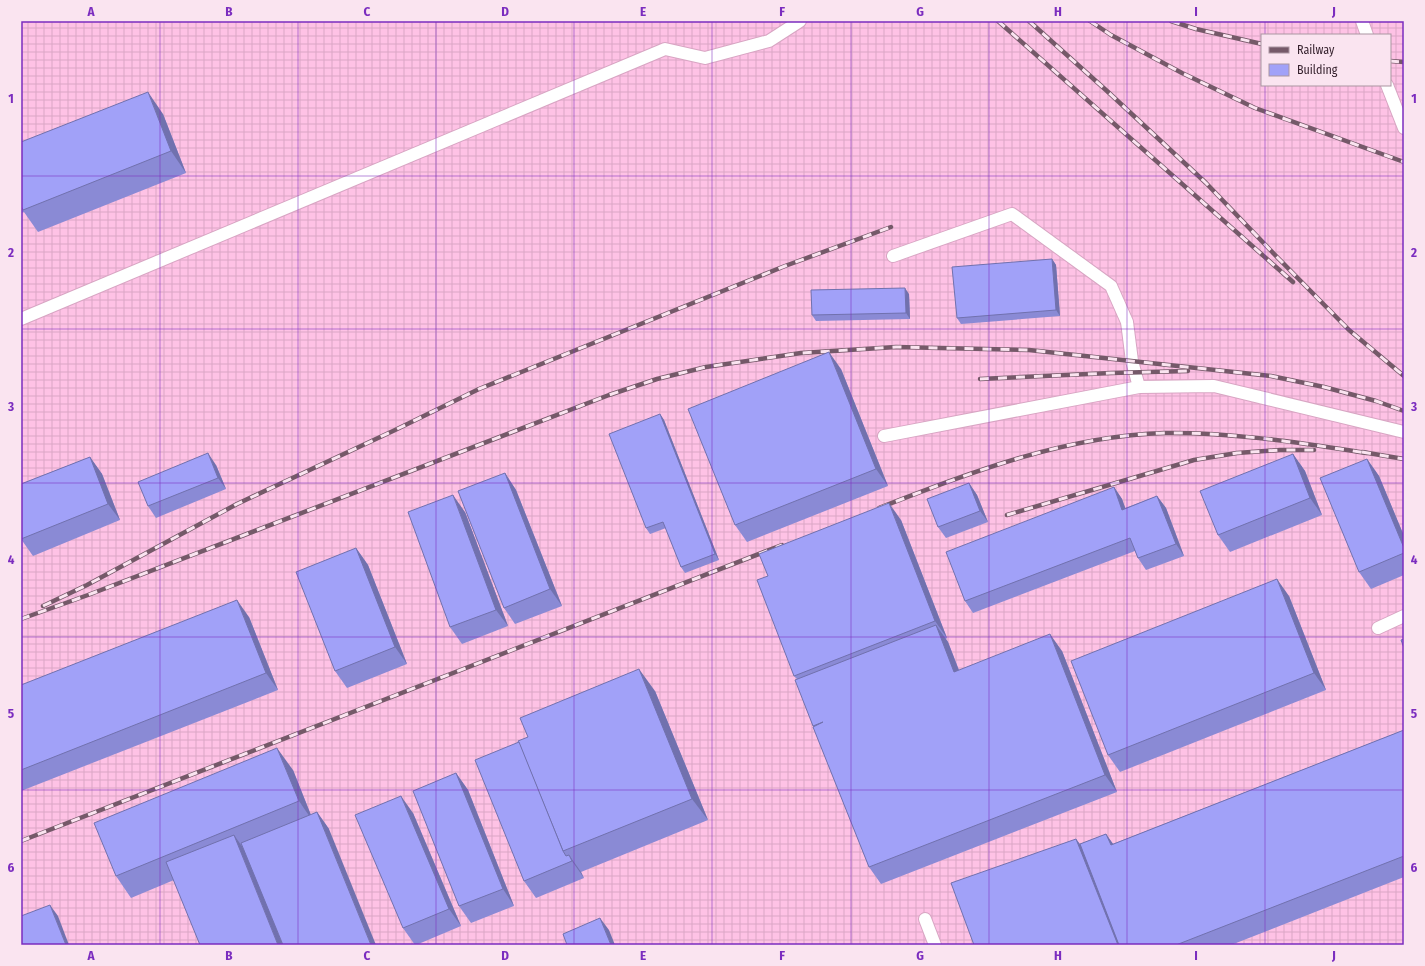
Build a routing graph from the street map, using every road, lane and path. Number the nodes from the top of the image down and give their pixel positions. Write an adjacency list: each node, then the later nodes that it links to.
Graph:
1 (800, 21): 7 (lane)
2 (1362, 21): 3 (lane)
3 (1367, 34)
4 (1387, 86): 5 (lane)
5 (1404, 128)
6 (893, 256): 8 (lane)
7 (21, 319)
8 (1139, 386): 9 (lane); 10 (lane)
9 (1404, 432)
10 (884, 436)
11 (1404, 616): 12 (lane)
12 (1378, 628)
13 (924, 919): 14 (lane)
14 (935, 945)

